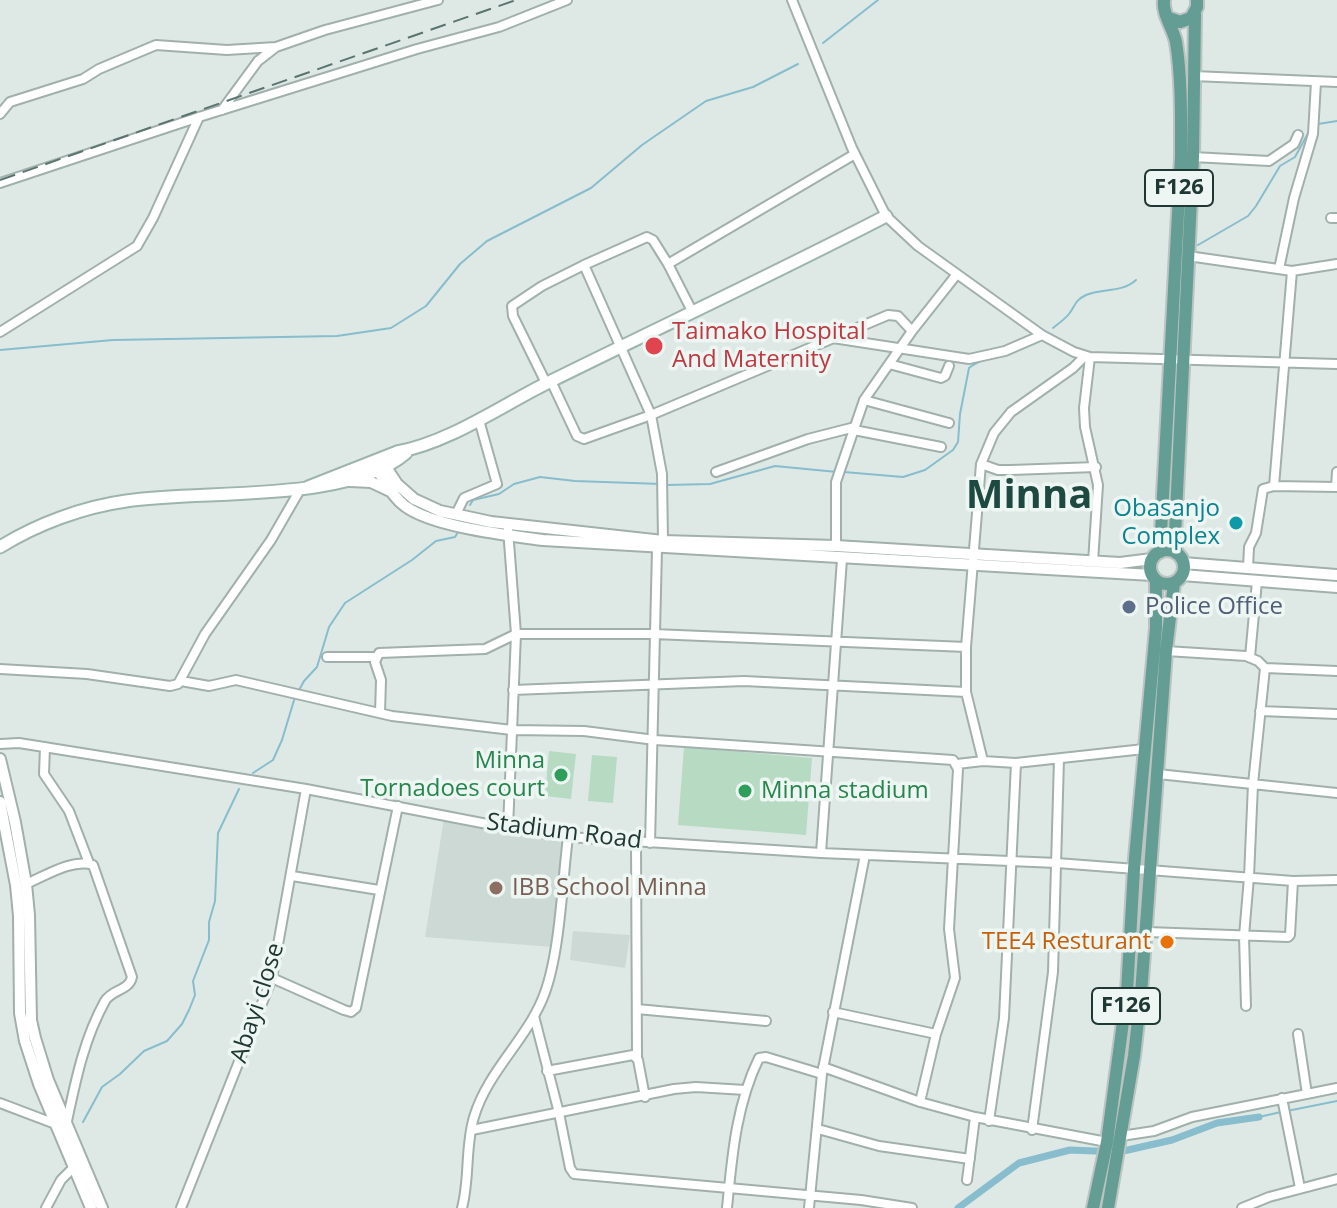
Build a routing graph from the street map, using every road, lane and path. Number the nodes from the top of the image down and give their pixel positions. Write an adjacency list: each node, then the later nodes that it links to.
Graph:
1 (438, 0): 8 (street)
2 (567, 0): 12 (street)
3 (792, 0): 16 (street)
4 (1197, 0): 6 (main road, F126)
5 (1163, 1): 7 (main road, F126)
6 (1195, 14): 7 (main road); 9 (main road, F126)
7 (1169, 18): 35 (main road, F126)
8 (276, 47): 12 (street); 13 (street)
9 (1193, 76): 10 (street); 17 (main road, F126)
10 (1316, 82): 11 (street); 24 (street)
11 (1337, 82)
12 (222, 110): 14 (street)
13 (0, 114)
14 (199, 117): 18 (street); 29 (street)
15 (1298, 135): 17 (street)
16 (855, 154): 19 (street); 21 (street)
17 (1193, 157): 20 (main road, F126)
18 (0, 183)
19 (886, 216): 26 (street); 27 (main road)
20 (1188, 256): 24 (street); 36 (main road, F126)
21 (668, 264): 23 (street); 27 (street)
22 (1337, 264): 25 (street)
23 (584, 265): 32 (street); 41 (street)
24 (1279, 269): 25 (street)
25 (1292, 271): 37 (street)
26 (957, 274): 28 (street); 30 (street)
27 (692, 311): 32 (main road)
28 (912, 331): 31 (street); 33 (street)
29 (0, 332)
30 (1042, 335): 33 (street); 34 (street)
31 (833, 338): 33 (street); 43 (street)
32 (620, 348): 41 (main road); 43 (street)
33 (899, 350): 38 (street)
34 (1087, 356): 35 (street); 49 (street); 50 (street)
35 (1170, 360): 36 (street); 63 (main road, F126)
36 (1185, 360): 37 (street); 67 (main road, F126)
37 (1285, 362): 39 (street); 54 (street)
38 (889, 364): 40 (street); 42 (street)
39 (1337, 364)
40 (949, 366)
41 (548, 382): 43 (street); 44 (main road)
42 (864, 400): 45 (street); 46 (street)
43 (651, 415): 61 (street)
44 (479, 420): 48 (main road); 58 (street)
45 (949, 423)
46 (854, 428): 47 (street); 51 (street); 62 (street)
47 (941, 447)
48 (378, 464): 53 (main road); 55 (main road); 57 (street); 58 (street)
49 (981, 464): 50 (street); 65 (street)
50 (1096, 467): 66 (street)
51 (716, 472)
52 (1337, 472): 56 (street)
53 (350, 481): 55 (main road); 57 (street)
54 (1274, 486): 56 (street); 68 (street)
55 (305, 487): 60 (main road); 84 (street)
56 (1337, 487)
57 (392, 492): 59 (street)
58 (456, 514): 59 (street)
59 (508, 530): 61 (street); 73 (street)
60 (2, 541)
61 (660, 545): 62 (street); 64 (street); 74 (street)
62 (836, 546): 65 (street)
63 (1156, 555): 66 (street); 67 (main road); 70 (main road, F126)
64 (842, 559): 65 (street); 75 (street)
65 (973, 561): 66 (street); 70 (street); 76 (street)
66 (1093, 562)
67 (1179, 568): 68 (street); 70 (main road); 71 (street); 77 (main road, F126)
68 (1248, 568): 69 (street)
69 (1337, 575)
70 (1154, 578): 96 (main road, F126)
71 (1257, 581): 72 (street); 80 (street)
72 (1337, 587)
73 (516, 634): 74 (street); 79 (street); 87 (street)
74 (654, 634): 75 (street); 85 (street)
75 (836, 643): 76 (street); 86 (street)
76 (966, 647): 88 (street)
77 (1166, 651): 80 (street); 103 (main road, F126)
78 (327, 657): 79 (street)
79 (376, 657): 90 (street)
80 (1250, 657): 81 (street)
81 (1265, 668): 83 (street); 89 (street)
82 (0, 669): 84 (street)
83 (1337, 671)
84 (181, 681): 90 (street)
85 (654, 683): 86 (street); 87 (street); 93 (street)
86 (833, 685): 88 (street); 97 (street)
87 (513, 690): 92 (street)
88 (966, 692): 100 (street)
89 (1260, 711): 91 (street); 104 (street)
90 (380, 713): 92 (street)
91 (1337, 714)
92 (512, 730): 93 (street); 109 (street)
93 (655, 740): 97 (street); 112 (street)
94 (0, 744): 95 (street, Stadium Road)
95 (45, 747): 105 (street, Stadium Road); 117 (street)
96 (1144, 749): 99 (street); 119 (main road, F126)
97 (828, 752): 102 (street); 113 (street)
98 (0, 759): 125 (street)
99 (1059, 759): 101 (street); 118 (street)
100 (983, 761): 101 (street); 102 (street)
101 (1016, 763): 116 (street)
102 (957, 764): 115 (street)
103 (1158, 774): 104 (street); 120 (main road, F126)
104 (1253, 784): 106 (street); 122 (street)
105 (306, 789): 108 (street, Stadium Road); 121 (street, Abayi close)
106 (1337, 793)
107 (0, 802): 150 (street)
108 (398, 806): 109 (street, Stadium Road); 126 (street)
109 (508, 828): 110 (street, Stadium Road)
110 (568, 837): 111 (street, Stadium Road); 133 (street)
111 (636, 842): 112 (street, Stadium Road); 131 (street)
112 (650, 843): 113 (street, Stadium Road)
113 (821, 853): 114 (street, Stadium Road)
114 (865, 855): 115 (street, Stadium Road); 132 (street)
115 (952, 859): 116 (street, Stadium Road); 135 (street)
116 (1012, 861): 118 (street, Stadium Road); 149 (street)
117 (89, 863): 125 (street); 150 (street)
118 (1057, 863): 119 (street, Stadium Road); 153 (street)
119 (1134, 869): 120 (street, Stadium Road); 155 (main road, F126)
120 (1151, 870): 122 (street, Stadium Road); 127 (main road, F126)
121 (292, 876): 126 (street); 129 (street, Abayi close)
122 (1249, 877): 124 (street, Stadium Road); 128 (street)
123 (1337, 880): 124 (street, Stadium Road)
124 (1293, 881): 128 (street)
125 (26, 884): 150 (street)
126 (379, 890): 129 (street)
127 (1147, 932): 128 (street); 154 (main road, F126)
128 (1244, 936): 130 (street)
129 (272, 978): 167 (street, Abayi close)
130 (1246, 1006)
131 (637, 1009): 134 (street); 137 (street)
132 (833, 1012): 135 (street); 138 (street)
133 (534, 1016): 139 (street); 152 (street)
134 (766, 1021)
135 (936, 1034): 144 (street)
136 (1298, 1034): 142 (street)
137 (637, 1057): 139 (street); 143 (street)
138 (823, 1070): 141 (street); 144 (street); 151 (street)
139 (547, 1071): 147 (street)
140 (1337, 1088): 142 (street)
141 (745, 1090): 143 (street); 161 (street)
142 (1307, 1094): 145 (street)
143 (645, 1097): 147 (street)
144 (920, 1102): 148 (street)
145 (1283, 1102): 154 (street); 160 (street)
146 (0, 1103): 150 (street)
147 (559, 1113): 152 (street); 161 (street)
148 (975, 1117): 149 (street); 156 (street)
149 (989, 1121): 153 (street)
150 (62, 1123): 157 (street); 166 (street)
151 (818, 1129): 156 (street); 162 (street)
152 (472, 1130): 168 (street)
153 (1032, 1130): 155 (street)
154 (1121, 1138): 173 (main road, F126)
155 (1106, 1143): 172 (main road, F126)
156 (970, 1159): 159 (street)
157 (74, 1167): 164 (street); 165 (street)
158 (1337, 1179): 160 (street)
159 (967, 1180)
160 (1300, 1188): 174 (street)
161 (729, 1189): 162 (street); 169 (street)
162 (811, 1197): 163 (street); 170 (street)
163 (861, 1204): 171 (street)
164 (46, 1208)
165 (91, 1208)
166 (102, 1208)
167 (181, 1208)
168 (462, 1208)
169 (727, 1208)
170 (809, 1208)
171 (912, 1208)
172 (1093, 1208)
173 (1108, 1208)
174 (1242, 1208)

